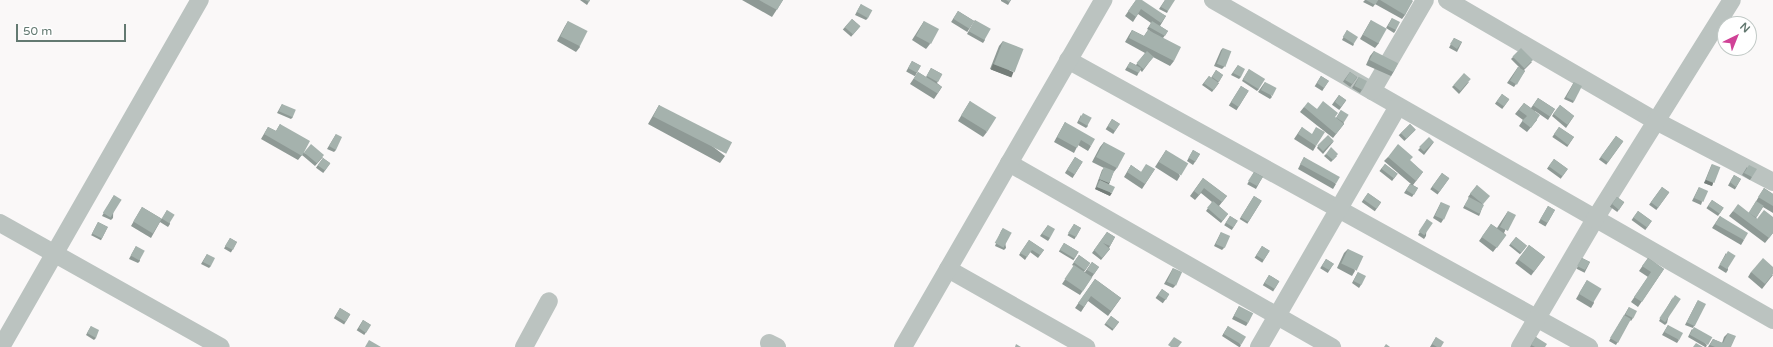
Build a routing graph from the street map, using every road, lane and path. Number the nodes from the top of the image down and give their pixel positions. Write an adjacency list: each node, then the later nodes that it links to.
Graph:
1 (200, 0): 16 (street)
2 (1103, 0): 7 (street)
3 (1212, 0): 8 (street)
4 (1425, 0): 8 (street)
5 (1447, 0): 10 (street)
6 (1732, 0): 10 (street)
7 (1068, 60): 11 (street); 13 (street)
8 (1372, 91): 9 (street)
9 (1398, 106): 13 (street); 14 (street)
10 (1656, 121): 12 (street); 14 (street)
11 (1009, 163): 17 (street); 19 (street)
12 (1773, 182)
13 (1338, 209): 19 (street); 20 (street)
14 (1595, 219): 20 (street); 21 (street)
15 (0, 223): 16 (street)
16 (55, 254): 22 (street); 23 (street)
17 (948, 270): 25 (street); 26 (street)
18 (549, 301): 24 (street)
19 (1277, 316): 27 (street); 28 (street)
20 (1537, 318): 29 (street); 30 (street)
21 (1773, 320)
22 (1, 347)
23 (221, 347)
24 (524, 347)
25 (903, 347)
26 (1086, 347)
27 (1259, 347)
28 (1332, 347)
29 (1520, 347)
30 (1588, 347)

